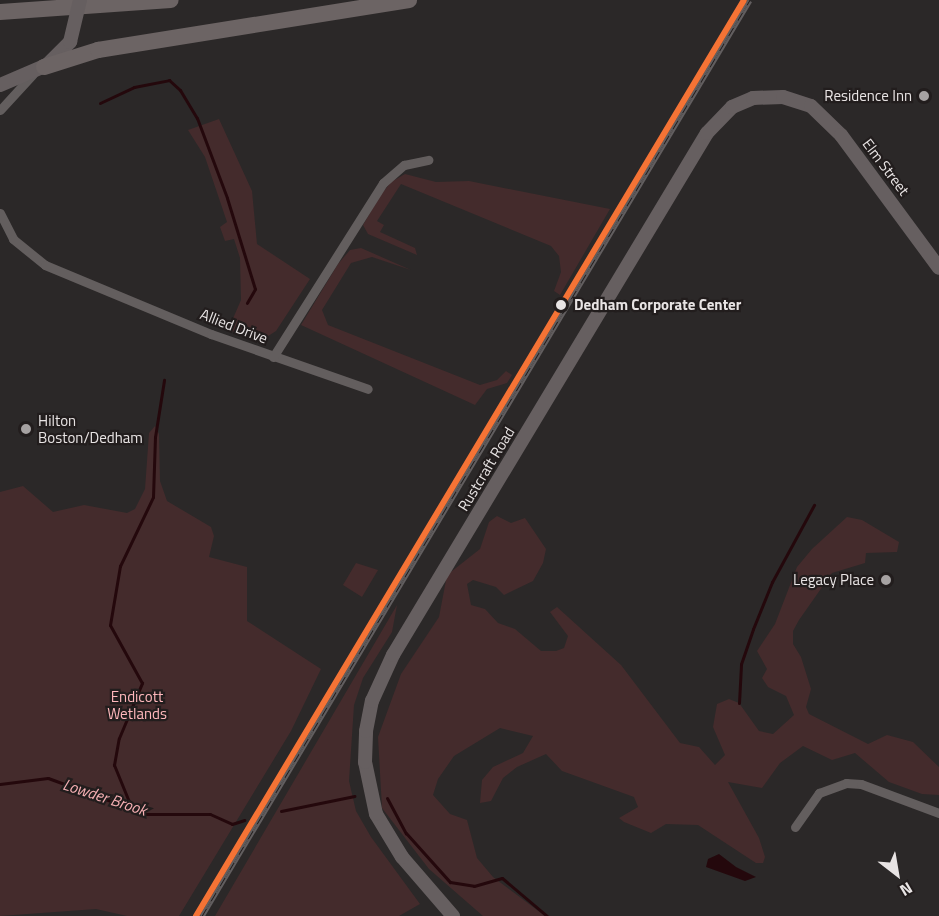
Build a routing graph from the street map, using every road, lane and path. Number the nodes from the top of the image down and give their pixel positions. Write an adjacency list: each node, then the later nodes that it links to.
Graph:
1 (80, 0): 5 (main road, bridge)
2 (171, 0): 4 (highway)
3 (409, 0): 5 (highway)
4 (0, 12)
5 (40, 69): 6 (main road); 8 (street)
6 (0, 85)
7 (794, 99): 11 (main road, Elm Street); 16 (main road, Rustcraft Road)
8 (0, 110)
9 (428, 160): 12 (street, Allied Drive)
10 (0, 213): 12 (street, Allied Drive)
11 (939, 268)
12 (273, 357): 13 (street)
13 (368, 389)
14 (939, 813): 15 (street)
15 (795, 828)
16 (453, 916)

